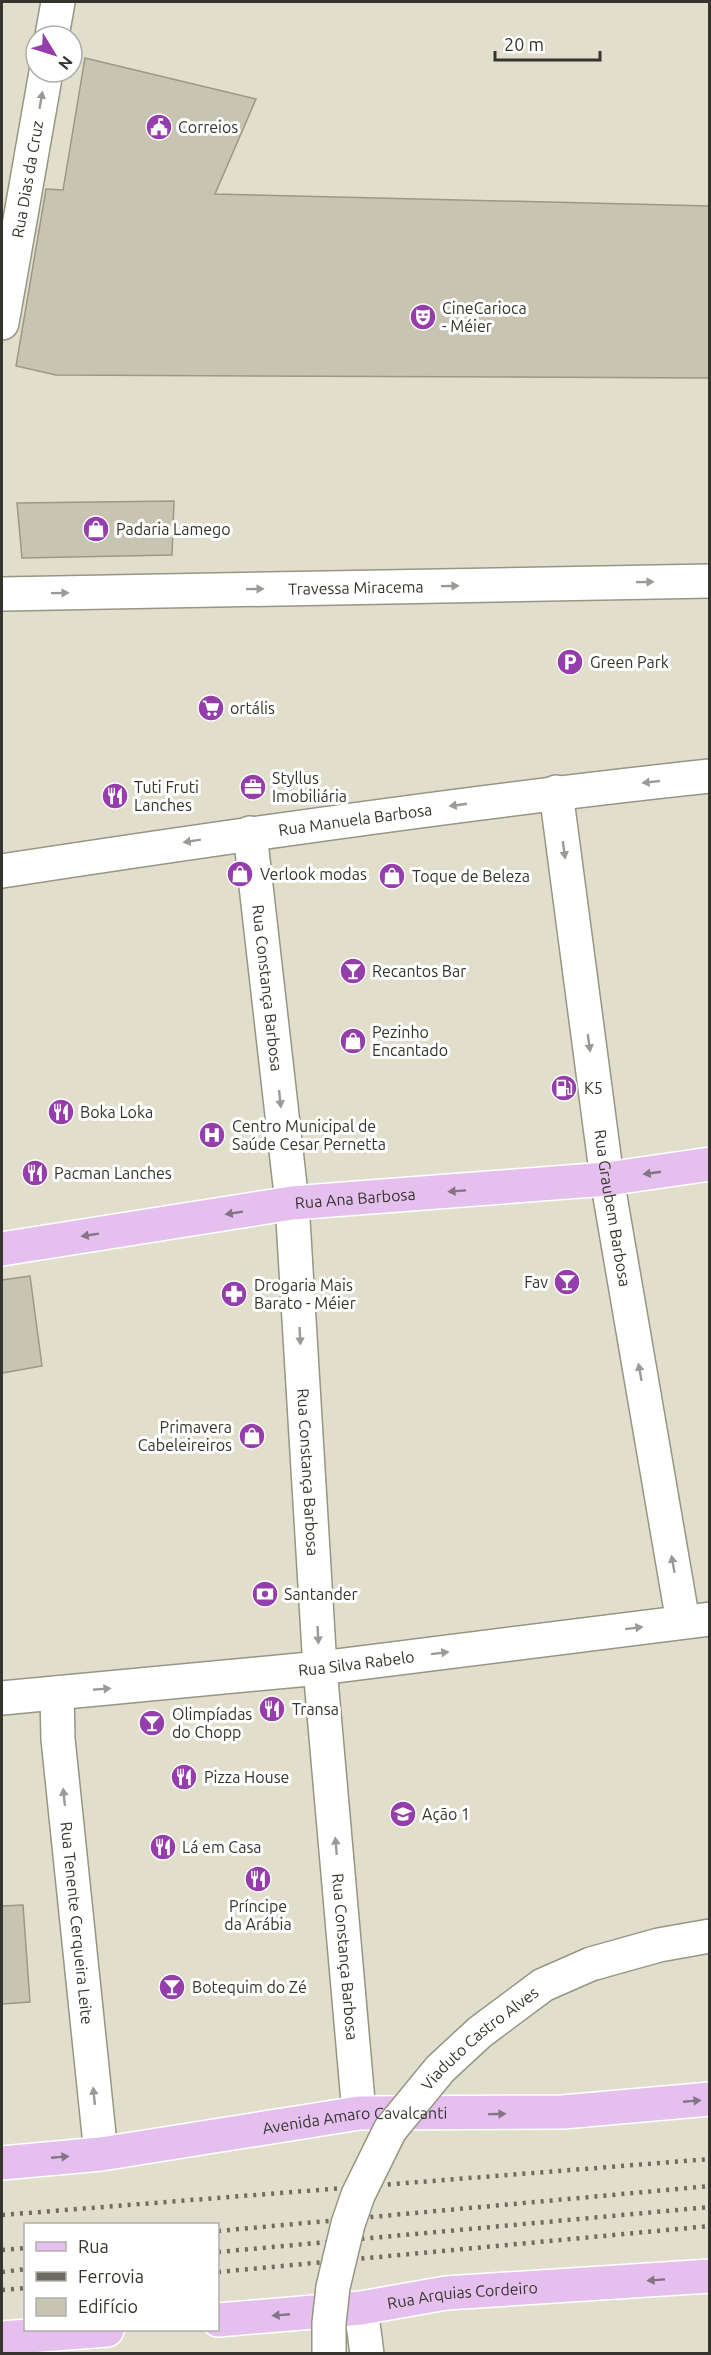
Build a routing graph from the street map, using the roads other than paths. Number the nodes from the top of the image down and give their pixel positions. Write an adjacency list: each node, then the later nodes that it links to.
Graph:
1 (58, 2): 2 (street)
2 (54, 24)
3 (44, 84): 4 (street, Rua Dias da Cruz, one-way to 3)
4 (2, 323)
5 (710, 581): 6 (street, Travessa Miracema, one-way to 5)
6 (2, 594)
7 (710, 776): 8 (street, Rua Manuela Barbosa, one-way to 8)
8 (556, 792): 9 (street, Rua Manuela Barbosa, one-way to 9); 12 (street, Rua Graubem Barbosa, one-way to 12)
9 (250, 833): 10 (street, Rua Manuela Barbosa, one-way to 10); 13 (street, Rua Constança Barbosa, one-way to 13)
10 (2, 871)
11 (710, 1164): 12 (main road, Rua Ana Barbosa, one-way to 12)
12 (607, 1179): 13 (main road, Rua Ana Barbosa, one-way to 13); 15 (street, Rua Graubem Barbosa, one-way to 12)
13 (292, 1203): 14 (main road, Rua Ana Barbosa, one-way to 14); 16 (street, Rua Constança Barbosa, one-way to 16)
14 (2, 1249)
15 (696, 1621): 16 (street, Rua Silva Rabelo, one-way to 15)
16 (320, 1668): 17 (street, Rua Silva Rabelo, one-way to 16); 21 (street, Rua Constança Barbosa, one-way to 16)
17 (57, 1693): 18 (street, Rua Silva Rabelo); 22 (street, Rua Tenente Cerqueira Leite, one-way to 17)
18 (2, 1698)
19 (710, 1936): 29 (street, Viaduto Castro Alves, bridge)
20 (710, 2099): 21 (main road, Avenida Amaro Cavalcanti, one-way to 20)
21 (359, 2113): 22 (main road, Avenida Amaro Cavalcanti)
22 (101, 2154): 23 (main road, Avenida Amaro Cavalcanti, one-way to 22)
23 (2, 2163)
24 (710, 2276): 25 (main road, Rua Arquias Cordeiro, one-way to 25)
25 (361, 2308): 26 (main road, Rua Arquias Cordeiro, one-way to 26); 30 (street)
26 (219, 2320)
27 (94, 2331): 28 (main road)
28 (2, 2338)
29 (329, 2354)
30 (367, 2354)

